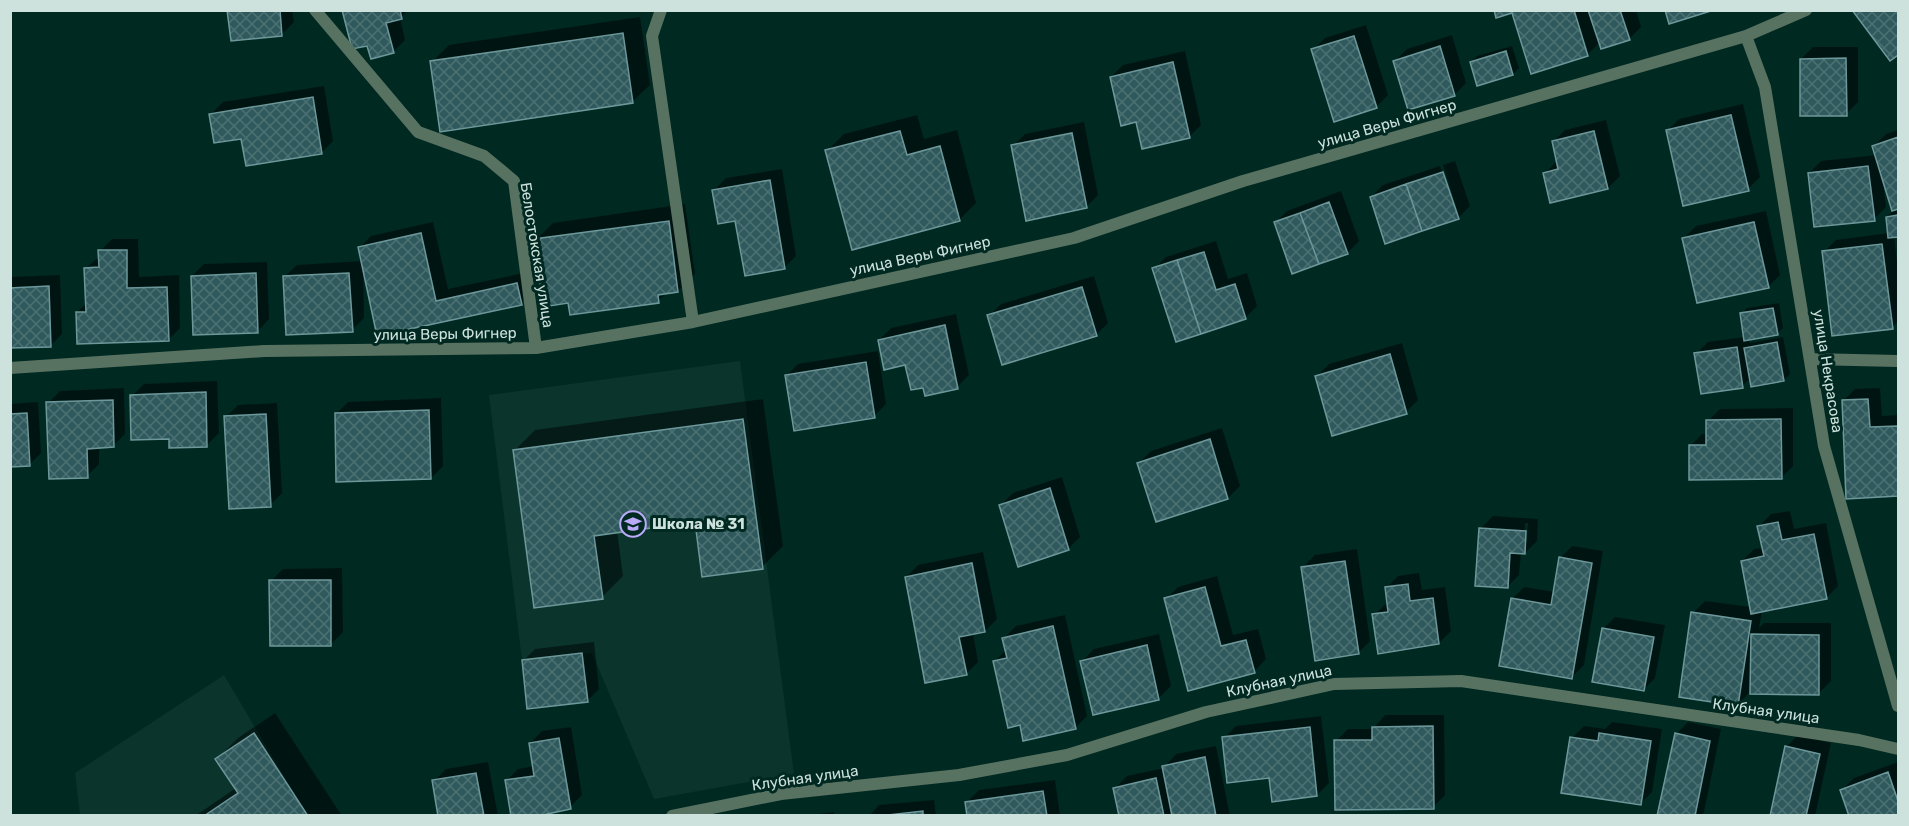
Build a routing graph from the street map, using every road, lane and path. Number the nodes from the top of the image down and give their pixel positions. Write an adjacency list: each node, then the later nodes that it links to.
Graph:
1 (315, 10): 6 (street, Белостокская улица)
2 (661, 10): 5 (street)
3 (1802, 12): 4 (street, улица Веры Фигнер)
4 (1746, 36): 5 (street, улица Веры Фигнер); 7 (street, улица Некрасова)
5 (693, 322): 6 (street, улица Веры Фигнер)
6 (536, 348): 9 (street, улица Веры Фигнер)
7 (1811, 359): 8 (street); 10 (street, улица Некрасова)
8 (1899, 361)
9 (10, 368)
10 (1899, 706)
11 (1899, 749): 12 (street, Клубная улица)
12 (672, 816)

